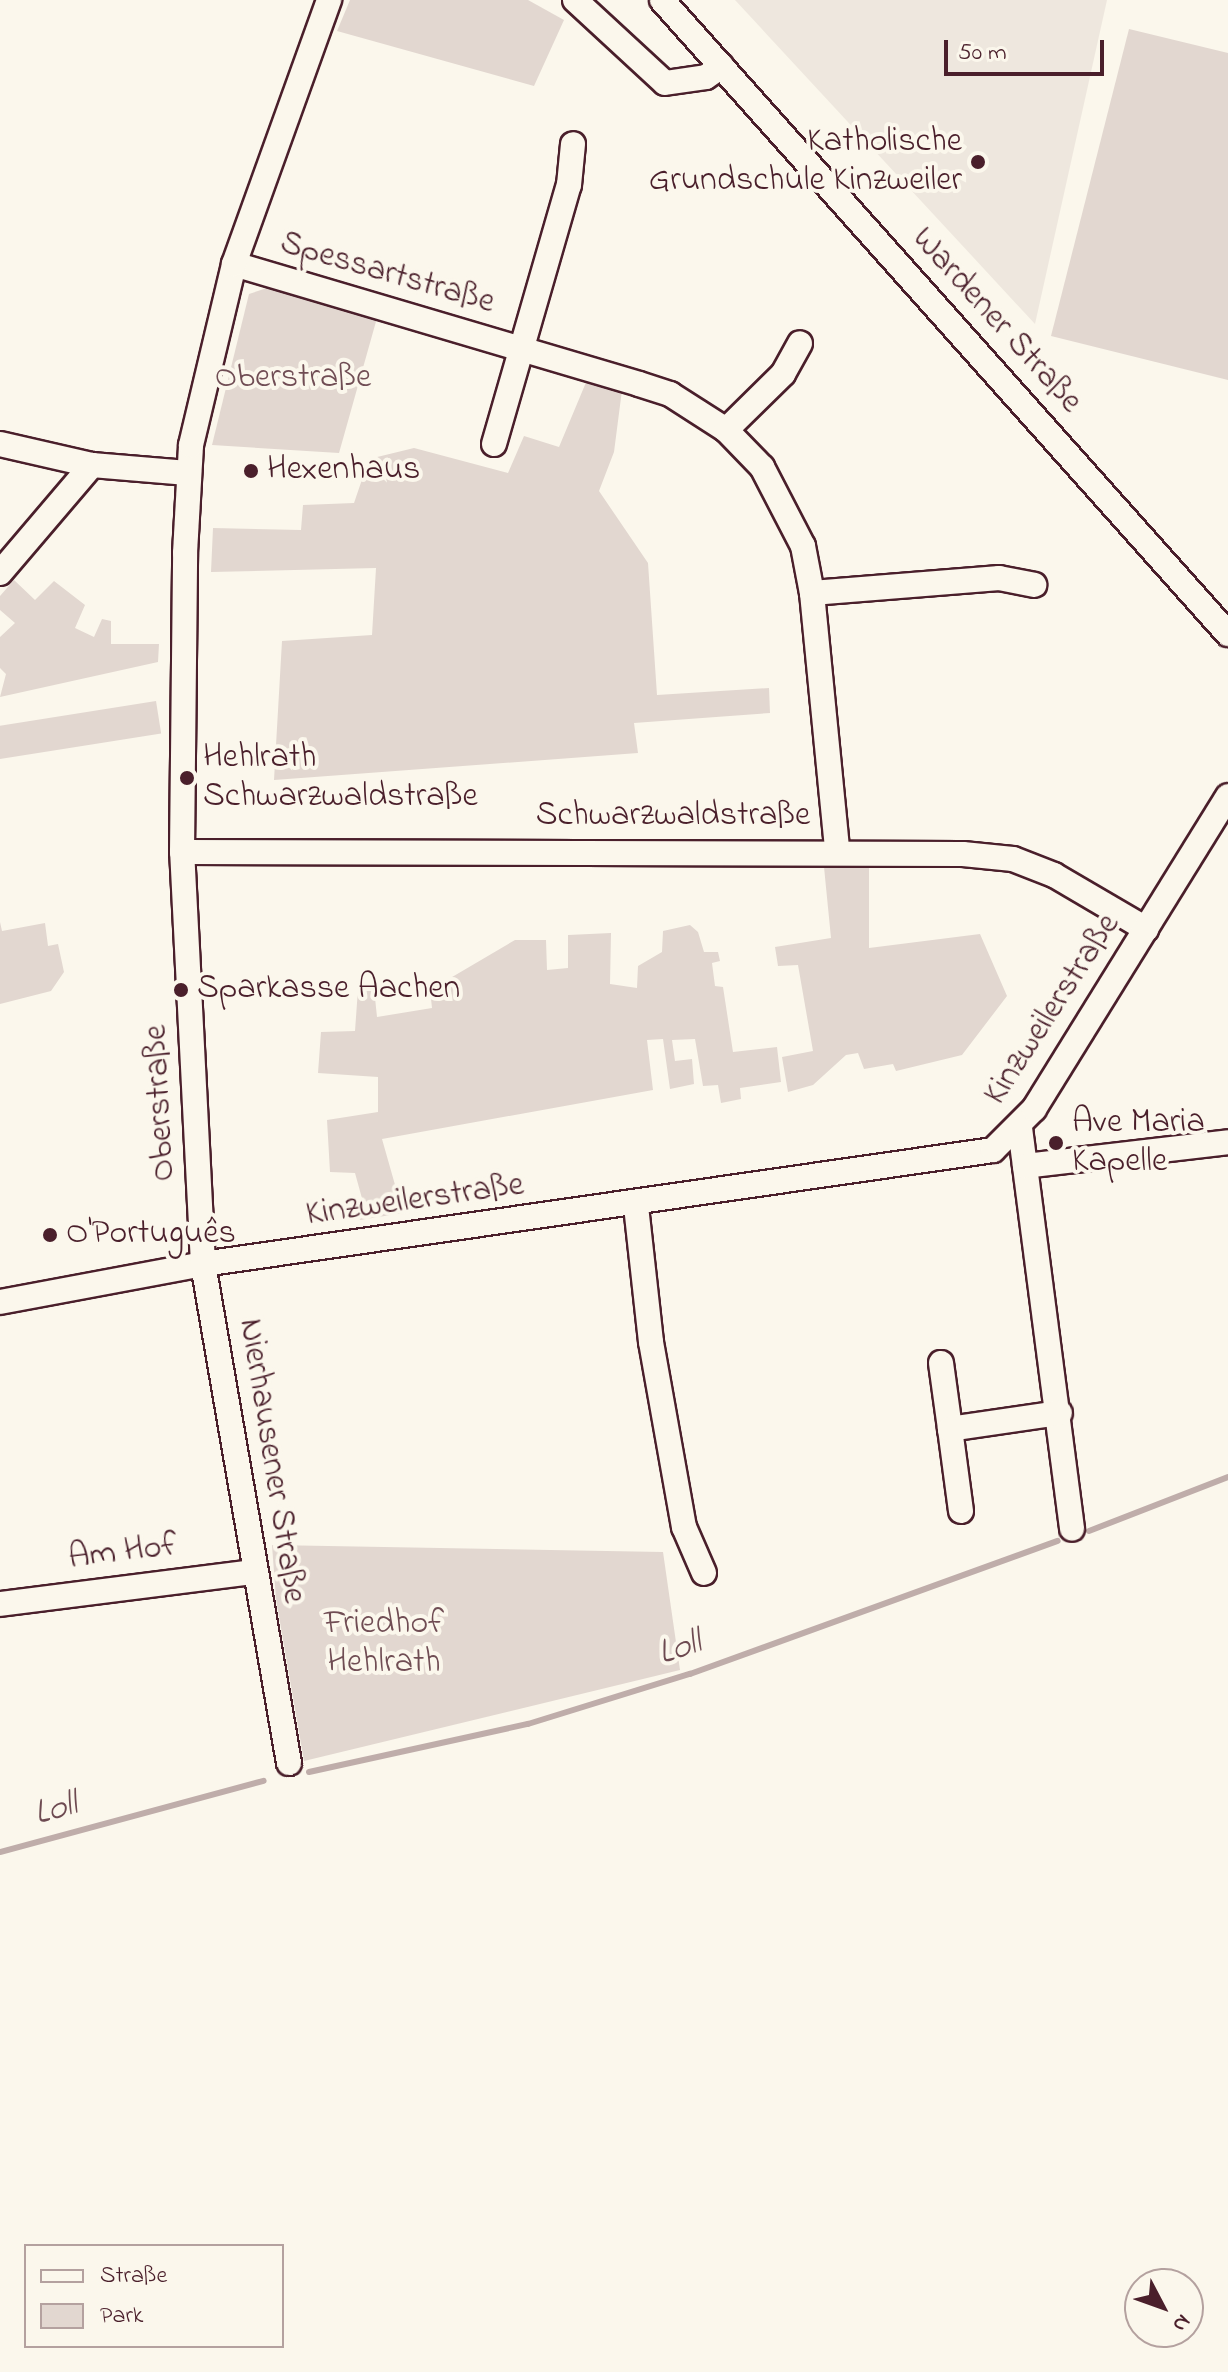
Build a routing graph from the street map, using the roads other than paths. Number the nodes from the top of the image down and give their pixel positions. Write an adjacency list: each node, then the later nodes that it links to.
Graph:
1 (329, 0): 6 (street, Oberstraße)
2 (575, 0): 4 (street)
3 (662, 0): 4 (street, Wardener Straße)
4 (722, 66): 17 (street, Wardener Straße)
5 (573, 144): 8 (street, Spessartstraße)
6 (234, 264): 8 (street, Spessartstraße); 13 (street, Oberstraße)
7 (800, 343): 9 (street)
8 (521, 349): 9 (street, Spessartstraße); 11 (street, Spessartstraße)
9 (726, 430): 16 (street, Spessartstraße)
10 (0, 444): 12 (street)
11 (494, 444)
12 (92, 465): 13 (street); 14 (street)
13 (188, 473): 20 (street, Oberstraße)
14 (0, 573)
15 (1034, 585): 16 (street)
16 (812, 593): 19 (street, Spessartstraße)
17 (1224, 625)
18 (1228, 796): 21 (street, Kinzweilerstraße)
19 (837, 850): 20 (street, Schwarzwaldstraße); 21 (street, Schwarzwaldstraße)
20 (182, 852): 26 (street, Oberstraße)
21 (1146, 929): 22 (street, Kinzweilerstraße)
22 (1020, 1128): 24 (street); 25 (street, Kinzweilerstraße)
23 (1228, 1142): 24 (street)
24 (1025, 1166): 29 (street)
25 (636, 1206): 26 (street, Kinzweilerstraße); 34 (street)
26 (203, 1264): 27 (street, Kinzweilerstraße); 33 (street, Nierhausener Straße)
27 (0, 1302)
28 (941, 1363): 30 (street)
29 (1060, 1413): 30 (street); 32 (street)
30 (950, 1429): 31 (street)
31 (961, 1511)
32 (1072, 1529)
33 (254, 1572): 35 (street, Am Hof); 36 (street, Nierhausener Straße)
34 (704, 1573)
35 (0, 1604)
36 (289, 1763)

